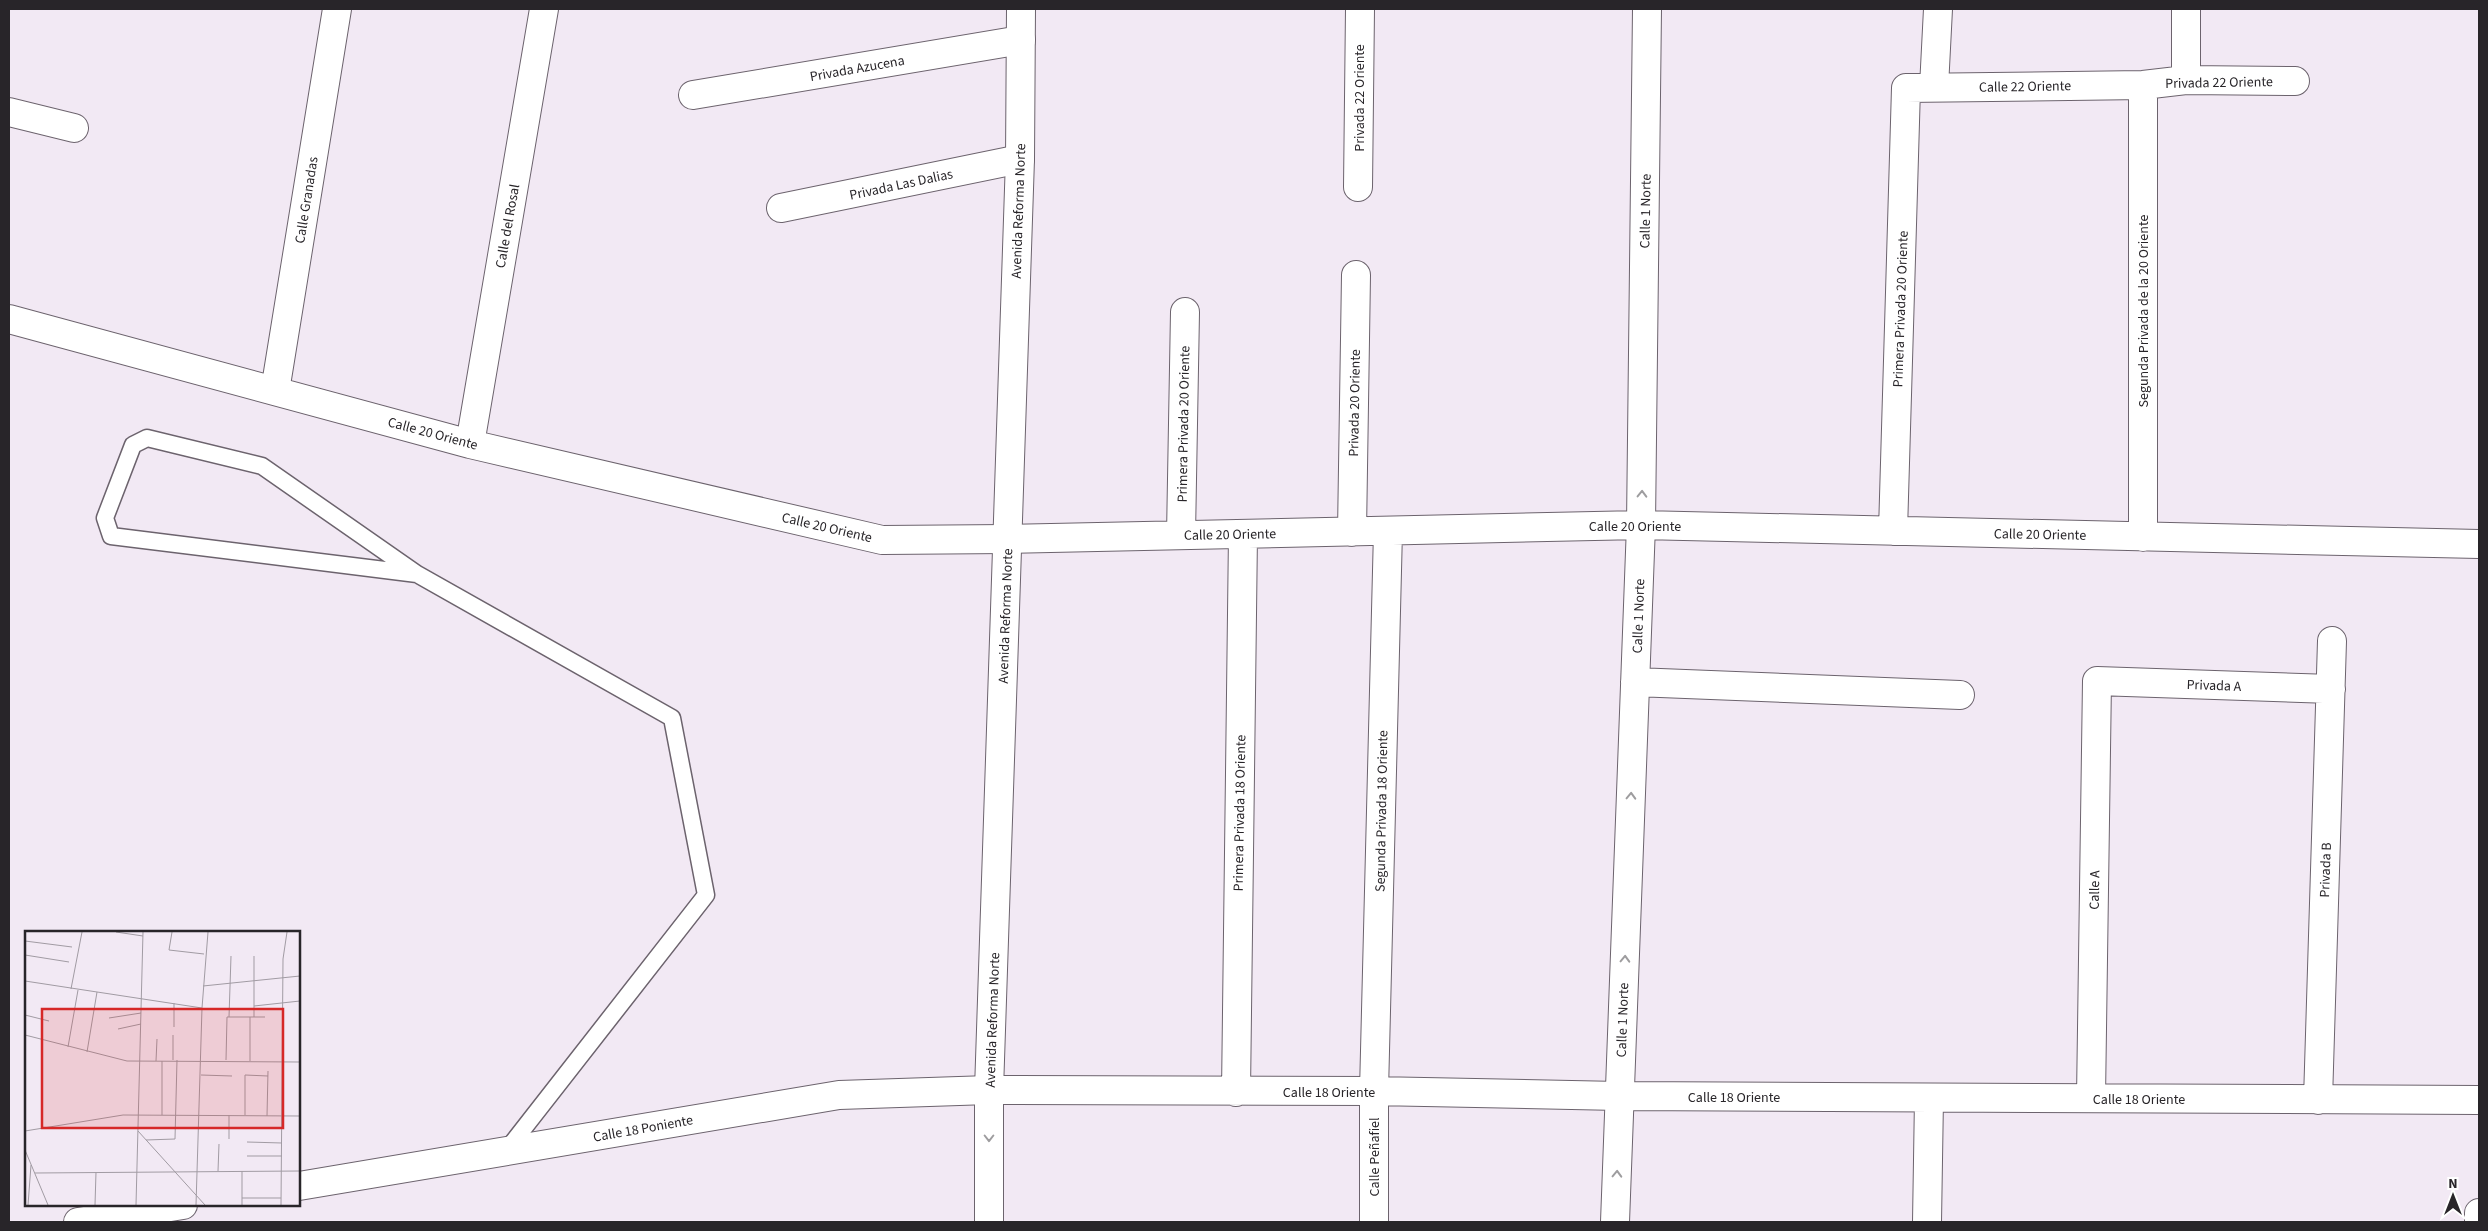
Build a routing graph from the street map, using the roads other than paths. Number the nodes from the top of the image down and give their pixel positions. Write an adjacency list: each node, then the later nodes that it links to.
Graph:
1 (338, 9): 23 (street, Calle Granadas)
2 (544, 9): 24 (street, Calle del Rosal)
3 (1021, 9): 8 (street, Avenida Reforma Norte)
4 (1360, 9): 18 (street, Privada 22 Oriente)
5 (1647, 9): 25 (street, Calle 1 Norte, one-way to 5)
6 (1938, 9): 12 (street)
7 (2186, 9): 9 (street)
8 (1021, 40): 14 (street, Privada Azucena); 17 (street, Avenida Reforma Norte)
9 (2186, 80): 10 (street, Privada 22 Oriente); 11 (street, Privada 22 Oriente)
10 (2295, 81)
11 (2143, 85): 12 (street, Calle 22 Oriente); 31 (street, Segunda Privada de la 20 Oriente)
12 (1934, 87): 13 (street, Calle 22 Oriente)
13 (1906, 88): 27 (street, Primera Privada 20 Oriente)
14 (693, 95)
15 (9, 112): 16 (street)
16 (74, 128)
17 (1020, 159): 19 (street, Privada Las Dalias); 32 (street, Avenida Reforma Norte)
18 (1358, 187)
19 (781, 208)
20 (1356, 275): 28 (street, Privada 20 Oriente)
21 (1185, 312): 30 (street, Primera Privada 20 Oriente)
22 (9, 319): 23 (street, Calle 20 Oriente)
23 (275, 391): 24 (street, Calle 20 Oriente)
24 (470, 444): 32 (street, Calle 20 Oriente)
25 (1641, 525): 26 (street, Calle 20 Oriente); 27 (street, Calle 20 Oriente); 37 (street, Calle 1 Norte)
26 (1388, 531): 28 (street, Calle 20 Oriente); 42 (street, Segunda Privada 18 Oriente)
27 (1893, 531): 31 (street, Calle 20 Oriente)
28 (1352, 532): 29 (street, Calle 20 Oriente)
29 (1243, 534): 30 (street, Calle 20 Oriente); 41 (street, Primera Privada 18 Oriente)
30 (1181, 535): 32 (street, Calle 20 Oriente)
31 (2143, 536): 33 (street, Calle 20 Oriente)
32 (1008, 539): 40 (street, Avenida Reforma Norte)
33 (2479, 544)
34 (417, 574): 34 (lane); 48 (lane)
35 (2332, 641): 38 (street, Privada B)
36 (2097, 681): 38 (street, Privada A); 45 (street, Calle A)
37 (1635, 682): 39 (street); 43 (street, Calle 1 Norte, one-way to 37)
38 (2331, 689): 46 (street, Privada B)
39 (1960, 695)
40 (989, 1090): 41 (street, Calle 18 Oriente); 48 (street, Calle 18 Poniente); 53 (street, Avenida Reforma Norte, one-way to 53)
41 (1236, 1092): 42 (street, Calle 18 Oriente)
42 (1374, 1092): 43 (street, Calle 18 Oriente); 54 (street, Calle Peñafiel)
43 (1619, 1096): 44 (street, Calle 18 Oriente); 55 (street, Calle 1 Norte, one-way to 43)
44 (1929, 1098): 45 (street, Calle 18 Oriente); 56 (street)
45 (2091, 1098): 46 (street, Calle 18 Oriente)
46 (2318, 1100): 47 (street, Calle 18 Oriente)
47 (2479, 1100)
48 (506, 1151): 49 (street, Calle 18 Poniente)
49 (300, 1186)
50 (177, 1206): 52 (street)
51 (2479, 1214): 57 (street)
52 (78, 1222)
53 (989, 1222)
54 (1374, 1222)
55 (1616, 1222)
56 (1927, 1222)
57 (2479, 1222)

